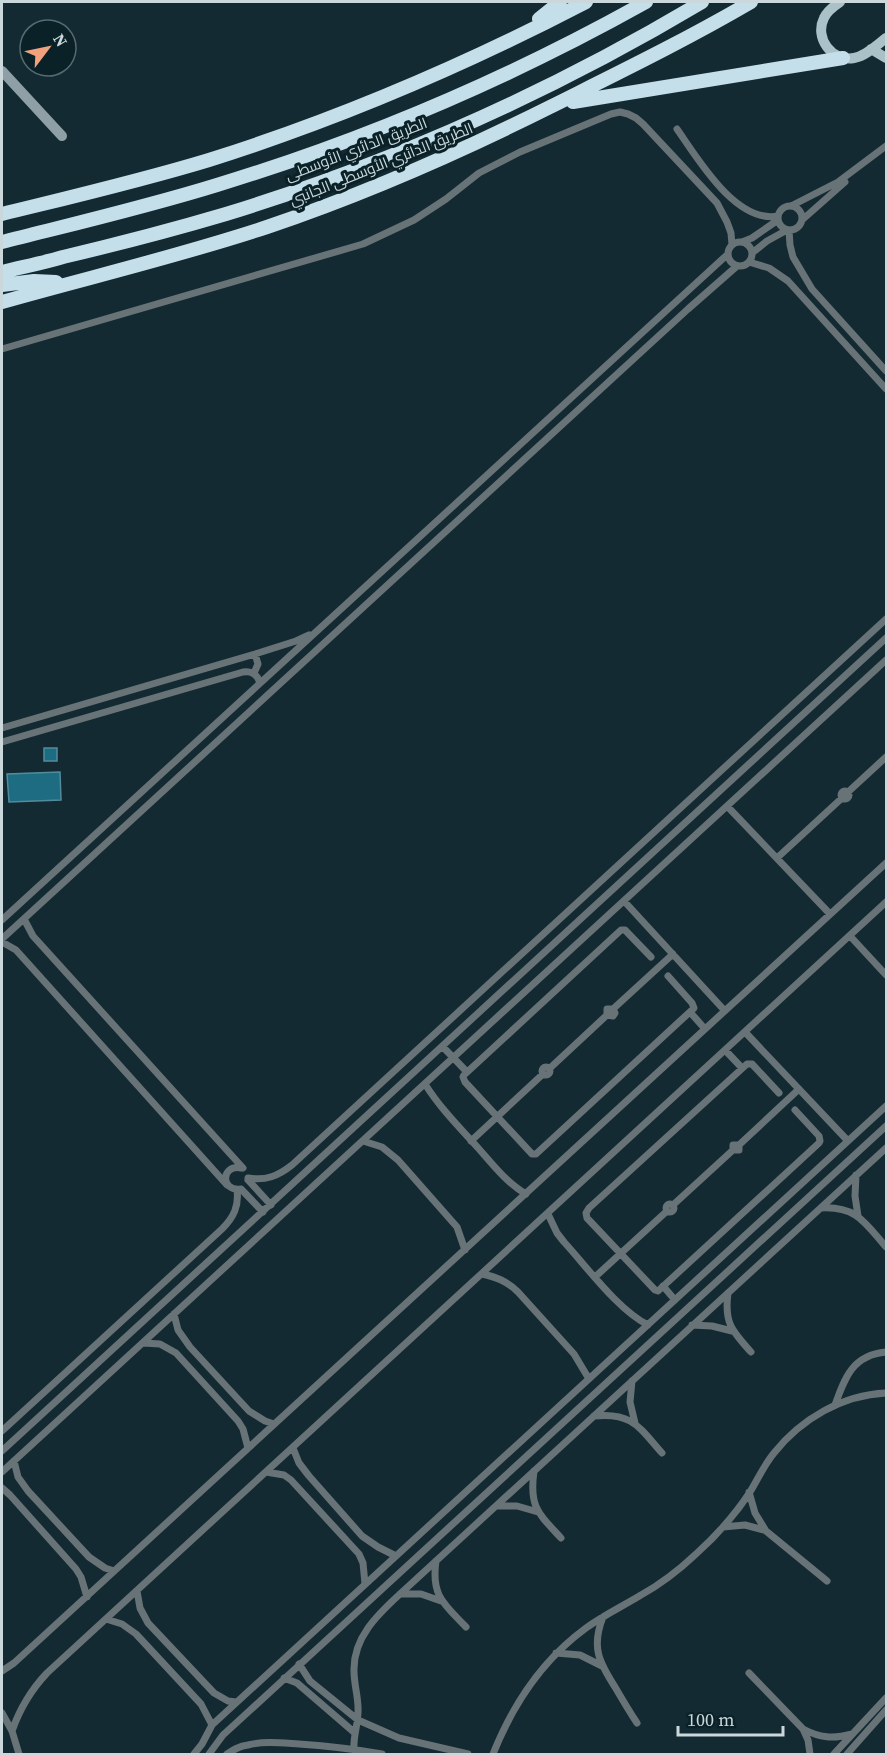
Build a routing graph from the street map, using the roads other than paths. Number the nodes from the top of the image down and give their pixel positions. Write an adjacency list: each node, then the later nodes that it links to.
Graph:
1 (560, 2): 7 (highway)
2 (586, 2): 7 (highway)
3 (646, 2): 23 (highway, الطريق الدائري الأوسطى)
4 (702, 2): 30 (highway, الطريق الدائري الأوسطى)
5 (750, 2): 13 (highway, الطريق الدائري الأوسطى الجانبي)
6 (840, 2): 10 (main road)
7 (513, 37): 19 (highway)
8 (886, 38): 9 (main road)
9 (871, 49): 10 (main road); 11 (main road)
10 (843, 58): 13 (highway)
11 (886, 58)
12 (2, 71): 15 (street)
13 (550, 107): 31 (highway, الطريق الدائري الأوسطى الجانبي)
14 (677, 129): 20 (street)
15 (62, 136)
16 (886, 146): 18 (street)
17 (886, 151): 21 (street)
18 (791, 206): 20 (street); 21 (street)
19 (2, 214)
20 (778, 218): 22 (street); 24 (street)
21 (802, 220): 22 (street)
22 (788, 230): 26 (street); 35 (street)
23 (2, 242)
24 (742, 242): 25 (street); 26 (street)
25 (732, 245): 27 (street); 34 (street)
26 (752, 253): 28 (street)
27 (728, 254): 29 (street); 37 (street)
28 (749, 262): 29 (street); 36 (street)
29 (737, 266): 38 (street)
30 (2, 272)
31 (69, 283): 32 (highway); 33 (highway, الطريق الدائري الأوسطى الجانبي)
32 (2, 285)
33 (2, 302)
34 (2, 349)
35 (886, 371)
36 (886, 389)
37 (418, 538): 38 (street); 40 (street)
38 (428, 548): 51 (street)
39 (886, 618): 91 (street)
40 (317, 631): 42 (street); 45 (street)
41 (886, 638): 52 (street)
42 (255, 654): 44 (street); 46 (street)
43 (886, 660): 49 (street)
44 (254, 673): 45 (street); 47 (street)
45 (260, 683): 50 (street)
46 (2, 728)
47 (2, 742)
48 (886, 757): 54 (street)
49 (728, 806): 53 (street); 54 (street)
50 (108, 823): 51 (street); 62 (street)
51 (117, 833): 61 (street)
52 (670, 838): 53 (street); 73 (street)
53 (680, 850): 58 (street)
54 (777, 858): 60 (street)
55 (886, 863): 56 (street)
56 (880, 869): 57 (street); 60 (street)
57 (886, 877)
58 (624, 901): 65 (street); 75 (street)
59 (886, 902): 63 (street)
60 (830, 914): 69 (street)
61 (24, 919): 64 (street); 89 (street)
62 (2, 920)
63 (850, 936): 67 (street); 72 (street)
64 (2, 941): 92 (street)
65 (673, 954): 69 (street); 83 (street)
66 (651, 957): 77 (street)
67 (886, 975)
68 (668, 976): 70 (street)
69 (725, 1011): 71 (street)
70 (690, 1012): 71 (street); 83 (street)
71 (705, 1029): 94 (street)
72 (745, 1032): 74 (street); 79 (street)
73 (443, 1047): 75 (street); 95 (street)
74 (725, 1050): 76 (street); 98 (street)
75 (453, 1058): 77 (street); 78 (street)
76 (742, 1068): 80 (street); 102 (street)
77 (467, 1072): 83 (street)
78 (425, 1084): 85 (street); 86 (street)
79 (799, 1089): 87 (street); 102 (street)
80 (779, 1093)
81 (886, 1106): 87 (street)
82 (795, 1110): 105 (street)
83 (497, 1117): 86 (street)
84 (886, 1126): 136 (street)
85 (363, 1141): 101 (street); 108 (street)
86 (471, 1141): 94 (street)
87 (848, 1141): 107 (street)
88 (886, 1148): 90 (street)
89 (243, 1168): 91 (street); 92 (street)
90 (856, 1175): 96 (street); 99 (street)
91 (248, 1179): 93 (street); 95 (street)
92 (227, 1185): 93 (street)
93 (239, 1189): 97 (street); 122 (street)
94 (526, 1194): 101 (street)
95 (271, 1205): 97 (street)
96 (821, 1208): 99 (street); 106 (street)
97 (263, 1212): 125 (street)
98 (548, 1214): 103 (street); 104 (street)
99 (858, 1216): 100 (street)
100 (886, 1247)
101 (465, 1250): 121 (street)
102 (621, 1253): 104 (street); 105 (street)
103 (482, 1274): 115 (street); 123 (street)
104 (595, 1276): 109 (street)
105 (663, 1286): 107 (street)
106 (728, 1293): 110 (street); 111 (street)
107 (675, 1300): 109 (street)
108 (174, 1314): 112 (street); 121 (street)
109 (648, 1325): 115 (street)
110 (692, 1325): 111 (street); 116 (street)
111 (732, 1331): 113 (street)
112 (142, 1343): 124 (street); 127 (street)
113 (750, 1352)
114 (886, 1352): 118 (street)
115 (589, 1379): 135 (street)
116 (632, 1381): 119 (street); 120 (street)
117 (886, 1393): 118 (street)
118 (835, 1405): 132 (street)
119 (594, 1416): 120 (street); 128 (street)
120 (635, 1423): 126 (street)
121 (274, 1424): 124 (street)
122 (2, 1431)
123 (293, 1448): 130 (street); 142 (street)
124 (248, 1449): 144 (street)
125 (2, 1451)
126 (662, 1453)
127 (14, 1461): 129 (street); 144 (street)
128 (534, 1471): 133 (street); 134 (street)
129 (2, 1472)
130 (266, 1472): 146 (street); 147 (street)
131 (2, 1488): 149 (street)
132 (749, 1492): 137 (street); 138 (street)
133 (495, 1506): 134 (street); 143 (street)
134 (538, 1512): 140 (street)
135 (442, 1514): 136 (street); 139 (street)
136 (452, 1525): 141 (street)
137 (723, 1527): 138 (street); 151 (street)
138 (766, 1531): 145 (street)
139 (418, 1536): 141 (street); 142 (street)
140 (561, 1538)
141 (427, 1547): 155 (street)
142 (396, 1556): 146 (street)
143 (436, 1561): 148 (street); 150 (street)
144 (114, 1571): 149 (street)
145 (827, 1581)
146 (365, 1584): 161 (street)
147 (136, 1591): 152 (street); 161 (street)
148 (400, 1594): 150 (street); 164 (street)
149 (87, 1597): 157 (street)
150 (441, 1601): 153 (street)
151 (603, 1617): 154 (street); 156 (street)
152 (106, 1619): 166 (street); 168 (street)
153 (466, 1627)
154 (556, 1653): 156 (street); 179 (street)
155 (299, 1664): 159 (street); 164 (street)
156 (602, 1666): 165 (street)
157 (2, 1671)
158 (749, 1673): 167 (street)
159 (284, 1678): 169 (street); 175 (street)
160 (886, 1698): 170 (street)
161 (236, 1702): 166 (street)
162 (886, 1710): 172 (street)
163 (2, 1713): 168 (street)
164 (358, 1720): 169 (street); 178 (street)
165 (637, 1723)
166 (212, 1725): 174 (street)
167 (803, 1729): 170 (street); 180 (street)
168 (12, 1731): 173 (street)
169 (355, 1733): 171 (street)
170 (852, 1734): 181 (street)
171 (354, 1749): 176 (street); 177 (street)
172 (851, 1753)
173 (19, 1755)
174 (194, 1755)
175 (209, 1755)
176 (227, 1755)
177 (382, 1755)
178 (468, 1755)
179 (494, 1755)
180 (810, 1755)
181 (834, 1755)

